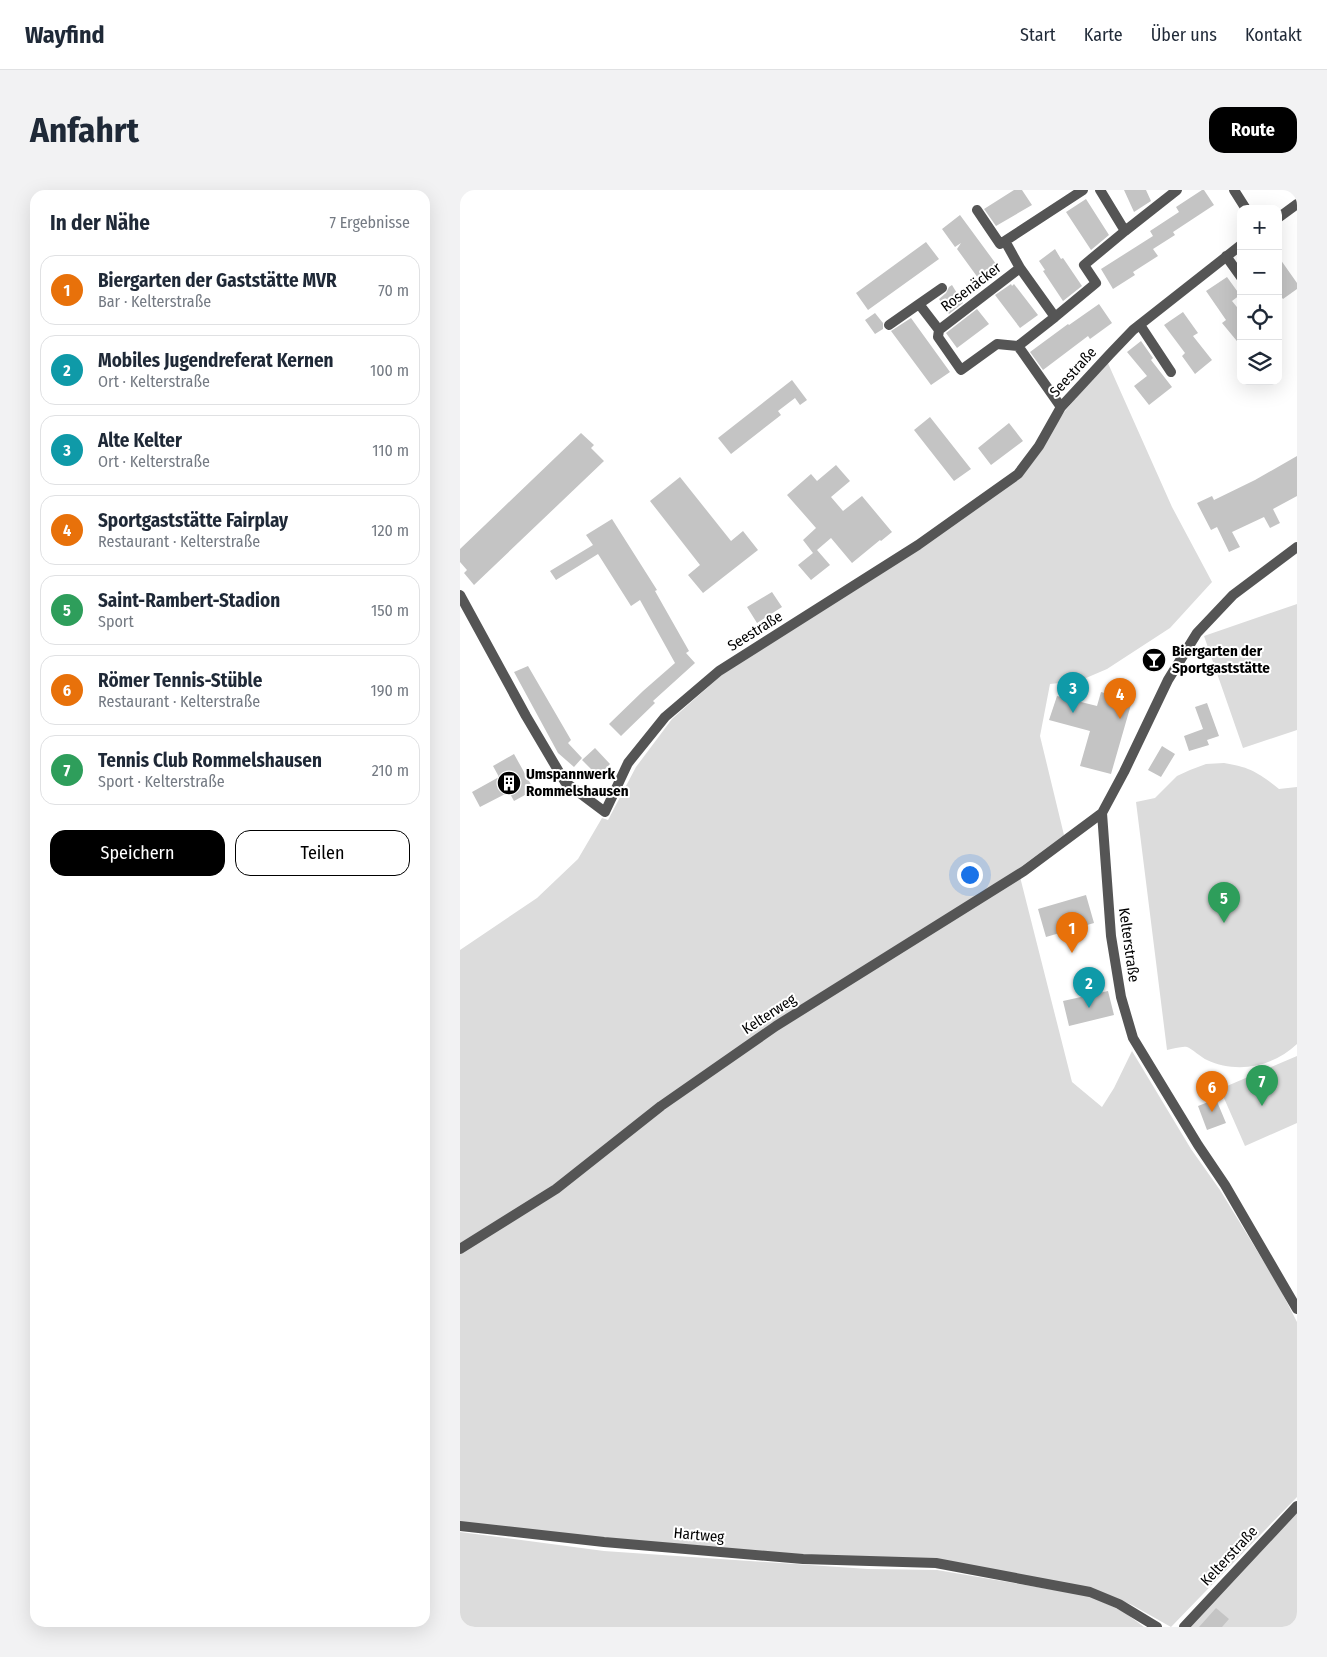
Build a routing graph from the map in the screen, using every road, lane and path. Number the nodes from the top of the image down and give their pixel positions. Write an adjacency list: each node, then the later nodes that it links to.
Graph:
1 (1082, 190): 10 (street, Rosenäcker)
2 (1100, 190): 9 (street)
3 (1177, 190): 9 (street)
4 (1234, 190): 6 (street)
5 (1297, 204): 8 (street)
6 (1243, 205)
7 (977, 210): 10 (street, Rosenäcker)
8 (1282, 215)
9 (1125, 231): 17 (street)
10 (1005, 240): 13 (street, Rosenäcker)
11 (1237, 248): 12 (street, Seestraße)
12 (1226, 256): 14 (street); 19 (street, Seestraße)
13 (1020, 268): 17 (street, Rosenäcker); 20 (street, Rosenäcker)
14 (1237, 271)
15 (942, 288): 16 (street, Rosenäcker)
16 (919, 304): 18 (street, Rosenäcker); 20 (street, Rosenäcker)
17 (1055, 316): 21 (street)
18 (889, 325)
19 (1140, 325): 22 (street); 23 (street, Seestraße)
20 (939, 330): 21 (street, Rosenäcker)
21 (1018, 346): 23 (street)
22 (1171, 372)
23 (1061, 407): 25 (street, Seestraße)
24 (1297, 547): 26 (street)
25 (460, 595)
26 (1102, 813): 27 (street, Kelterweg); 28 (street, Kelterstraße)
27 (460, 1249)
28 (1297, 1309)
29 (1297, 1506): 32 (street, Kelterstraße)
30 (460, 1526): 31 (street, Hartweg)
31 (1157, 1627)
32 (1184, 1627)

